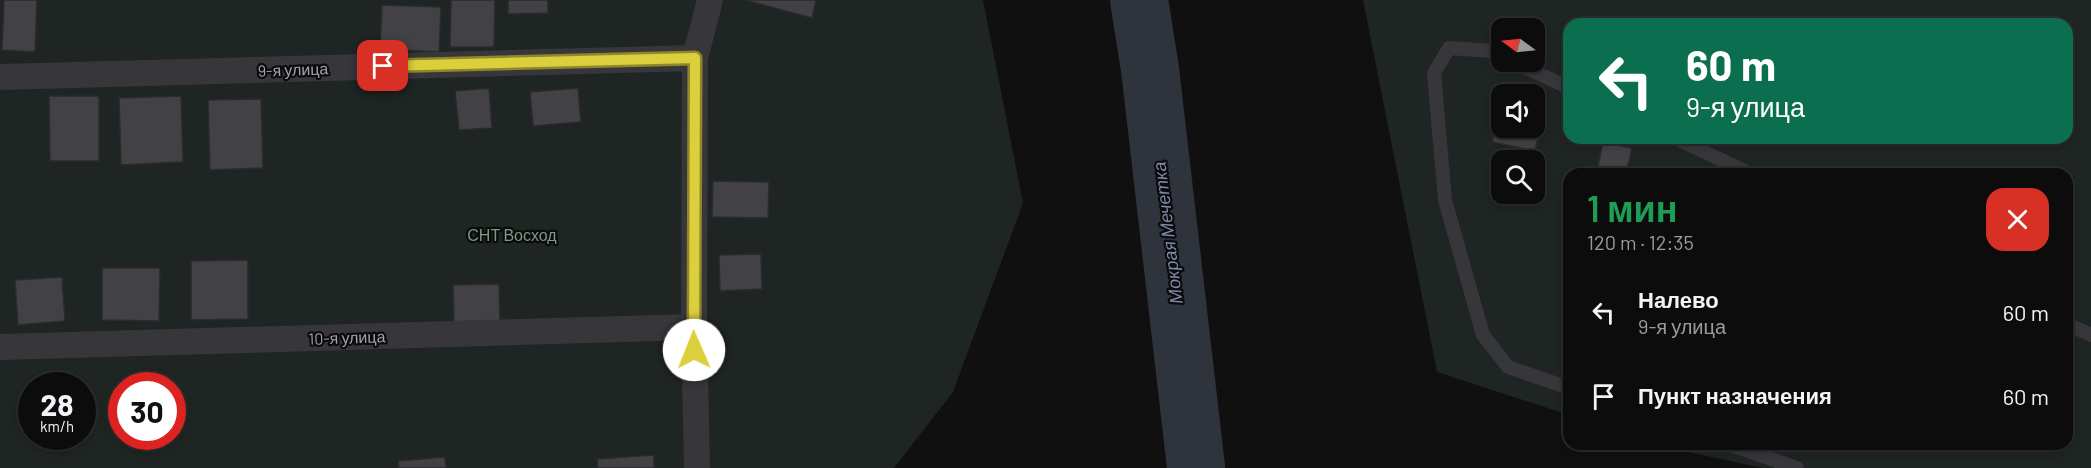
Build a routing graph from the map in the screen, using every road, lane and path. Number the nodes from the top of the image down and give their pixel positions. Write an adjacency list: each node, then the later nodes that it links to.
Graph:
1 (710, 0): 3 (street)
2 (1491, 51): 13 (lane)
3 (695, 58): 5 (street, 9-я улица); 9 (street)
4 (1535, 72): 6 (lane)
5 (0, 77)
6 (1563, 85)
7 (1688, 144): 8 (lane)
8 (1738, 168)
9 (694, 327): 12 (street, 10-я улица); 15 (street)
10 (2073, 327): 11 (lane)
11 (2091, 336)
12 (0, 347)
13 (1563, 386)
14 (1745, 450): 16 (lane)
15 (697, 468)
16 (1797, 468)

